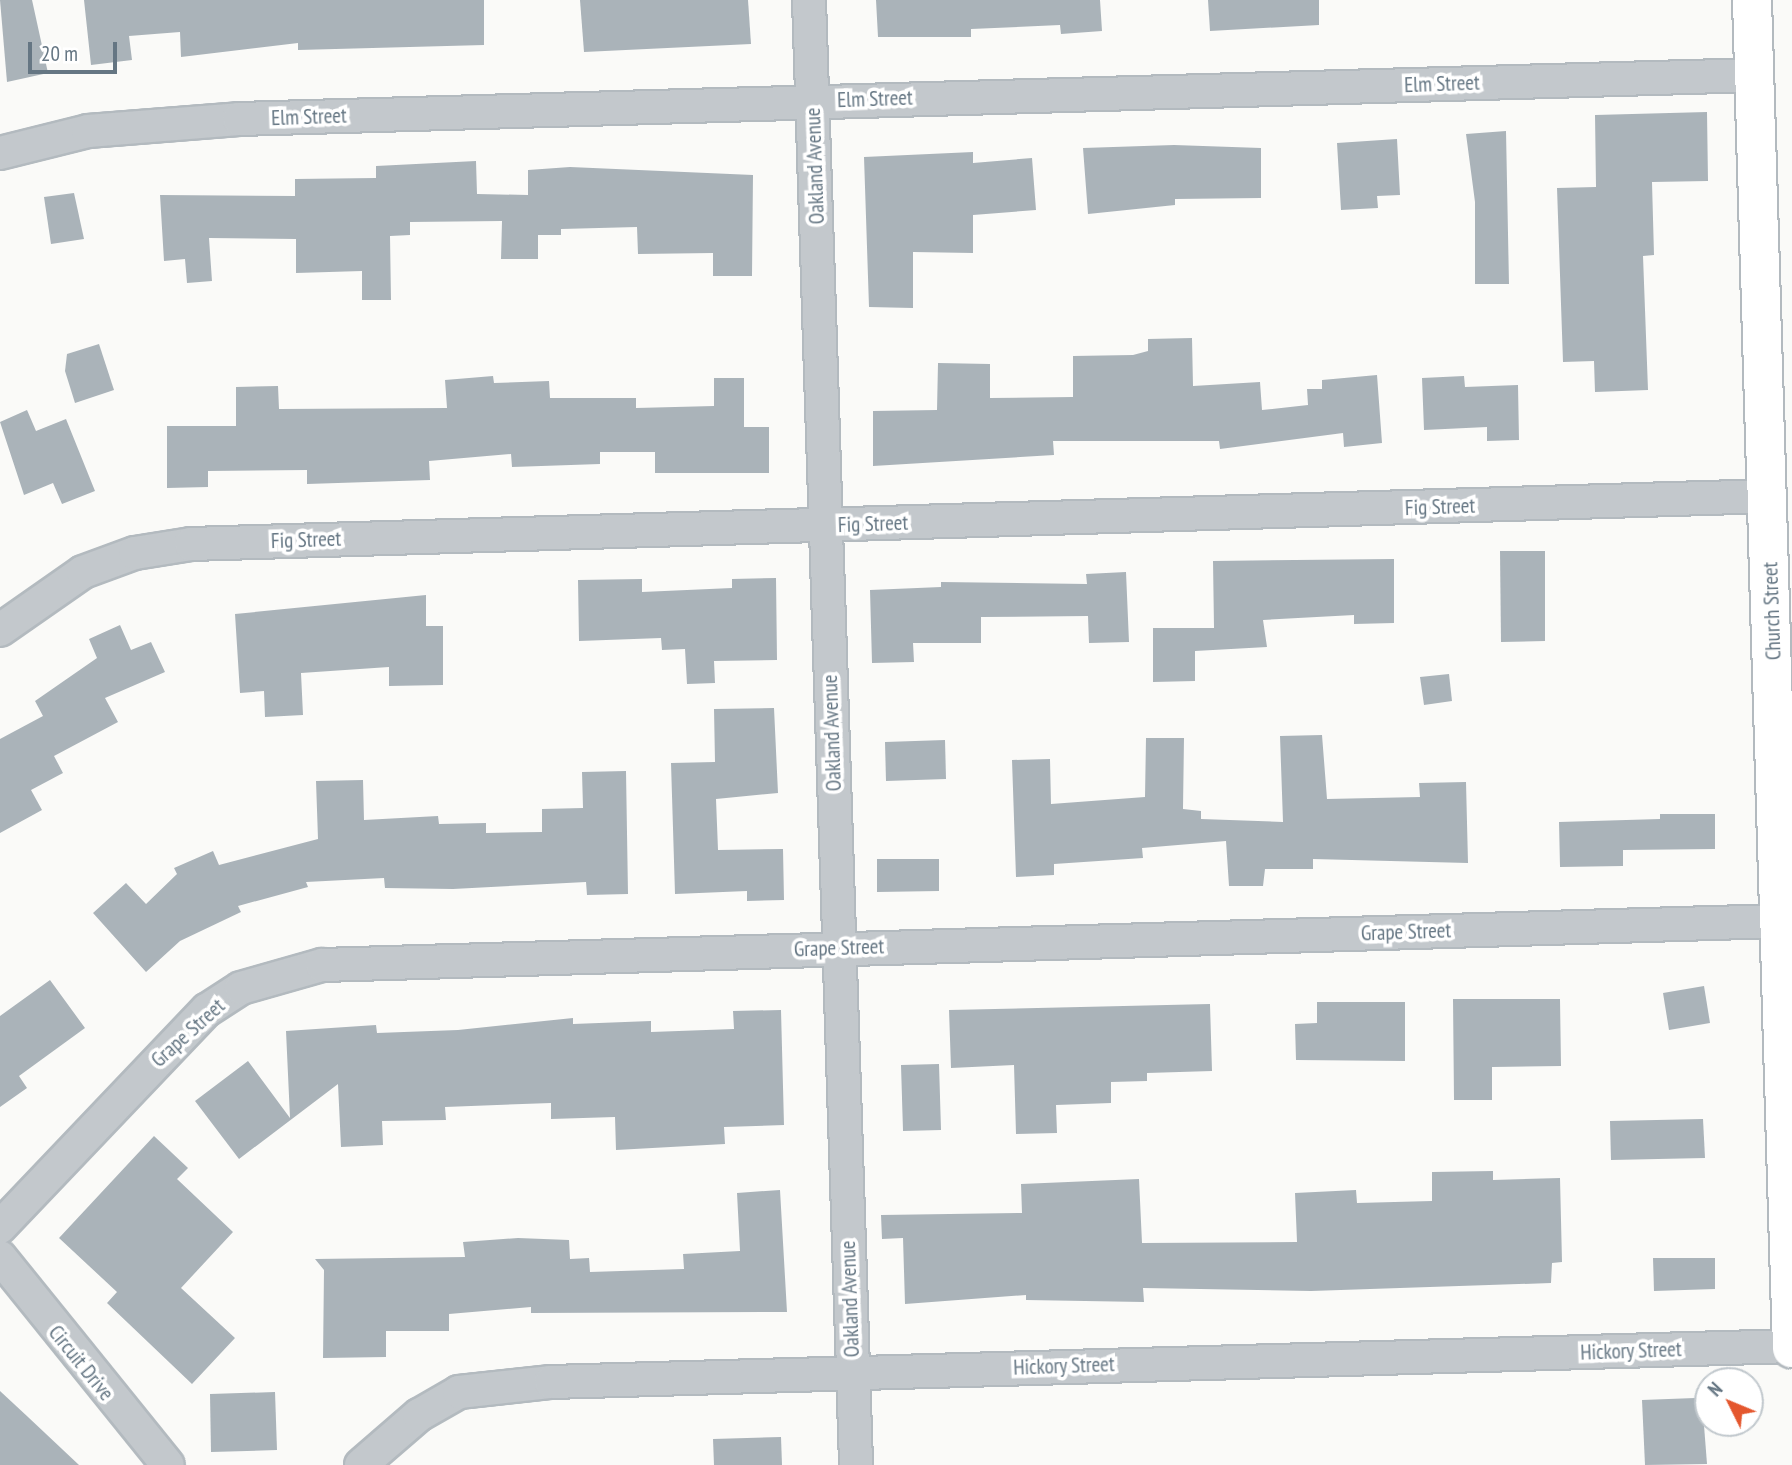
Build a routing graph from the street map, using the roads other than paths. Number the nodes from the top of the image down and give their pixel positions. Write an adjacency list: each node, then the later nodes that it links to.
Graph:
1 (809, 0): 4 (street, Oakland Avenue)
2 (1752, 0): 3 (street, Church Street)
3 (1754, 75): 4 (street, Elm Street); 6 (street, Church Street)
4 (813, 101): 5 (street, Elm Street); 7 (street, Oakland Avenue)
5 (0, 153)
6 (1768, 496): 7 (street, Fig Street); 9 (street, Church Street)
7 (826, 525): 8 (street, Fig Street); 10 (street, Oakland Avenue)
8 (0, 630)
9 (1781, 920): 10 (street, Grape Street); 13 (street, Church Street)
10 (838, 948): 11 (street, Grape Street); 14 (street, Oakland Avenue)
11 (0, 1227)
12 (0, 1257): 15 (street, Circuit Drive)
13 (1792, 1347): 14 (street, Hickory Street)
14 (853, 1372): 16 (street, Hickory Street); 17 (street, Oakland Avenue)
15 (168, 1465)
16 (361, 1465)
17 (856, 1465)

